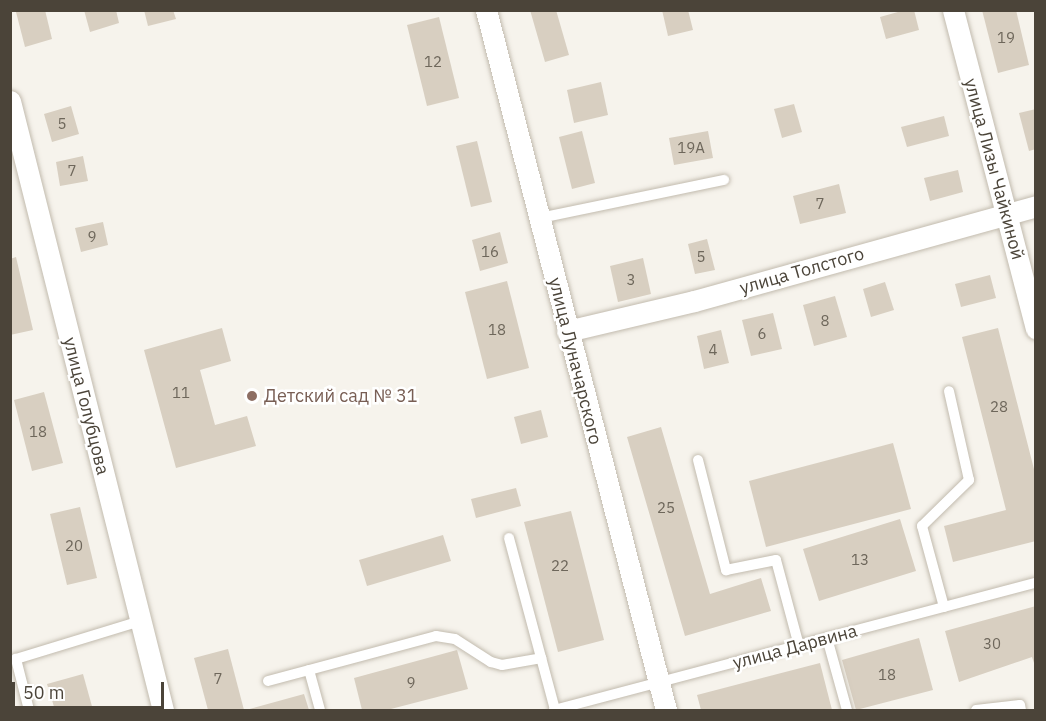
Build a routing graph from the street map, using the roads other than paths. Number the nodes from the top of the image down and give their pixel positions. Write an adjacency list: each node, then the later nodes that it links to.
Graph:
1 (486, 10): 7 (street, улица Луначарского)
2 (953, 10): 6 (street, улица Лизы Чайкиной)
3 (10, 101): 15 (street, улица Голубцова)
4 (724, 180): 7 (lane)
5 (1035, 206): 6 (street, улица Толстого)
6 (1006, 214): 8 (street, улица Лизы Чайкиной); 9 (street, улица Толстого)
7 (540, 218): 9 (street, улица Луначарского)
8 (1035, 328)
9 (567, 331): 21 (street, улица Луначарского)
10 (949, 391): 14 (lane)
11 (698, 460): 17 (lane)
12 (509, 538): 18 (lane)
13 (1035, 583): 14 (lane, улица Дарвина)
14 (944, 608): 16 (lane, улица Дарвина)
15 (140, 621): 23 (lane); 24 (street, улица Голубцова)
16 (827, 638): 17 (lane, улица Дарвина); 27 (lane)
17 (799, 646): 21 (lane, улица Дарвина)
18 (541, 658): 19 (lane); 22 (lane)
19 (309, 670): 20 (lane); 25 (lane)
20 (268, 681)
21 (658, 683): 22 (lane, улица Дарвина); 26 (street, улица Луначарского)
22 (554, 710)
23 (29, 711)
24 (163, 711)
25 (320, 711)
26 (666, 711)
27 (847, 711)
28 (976, 711): 29 (lane)
29 (1021, 711)

